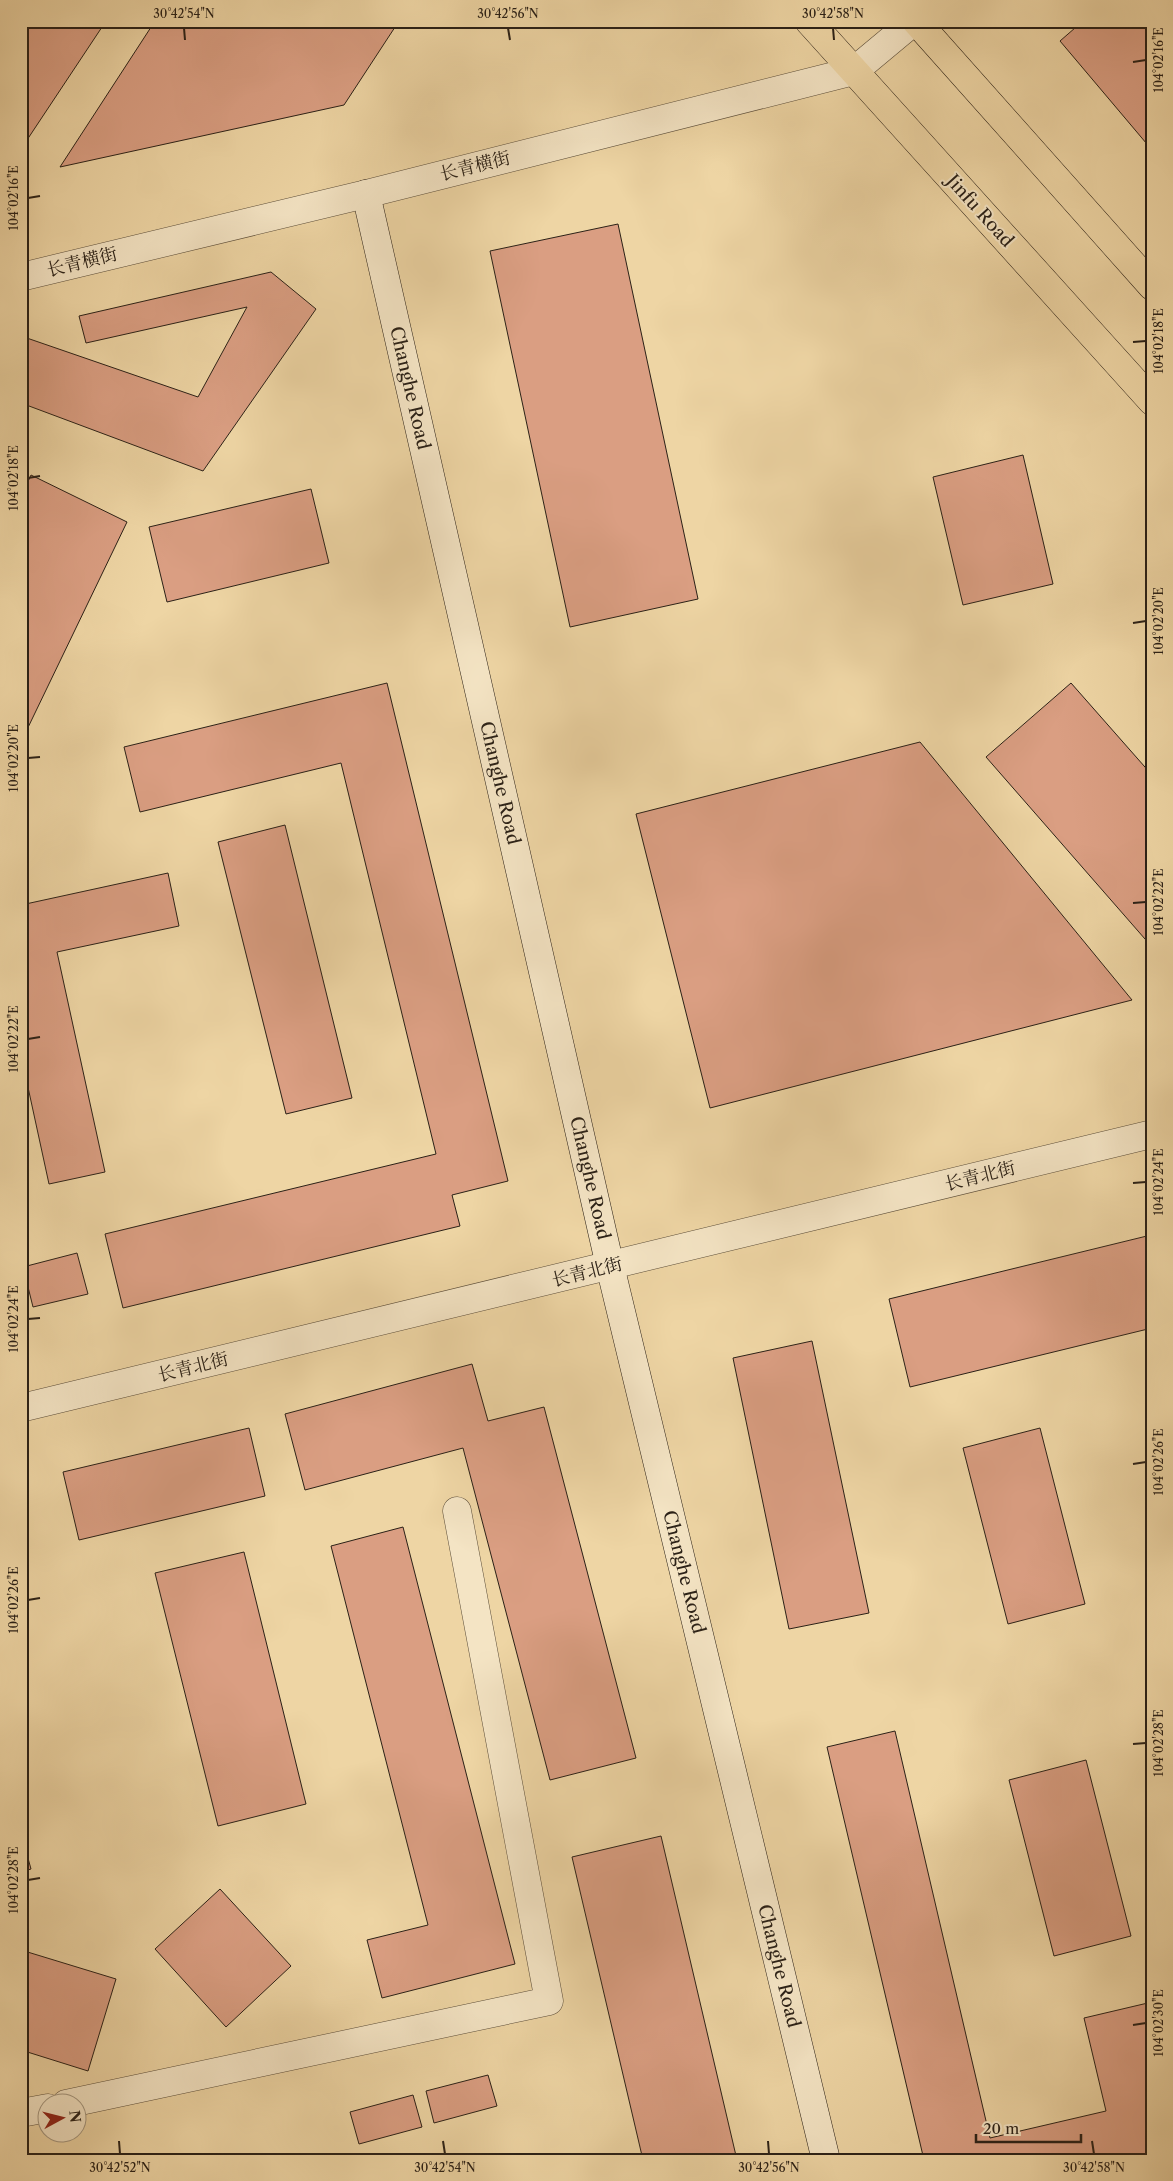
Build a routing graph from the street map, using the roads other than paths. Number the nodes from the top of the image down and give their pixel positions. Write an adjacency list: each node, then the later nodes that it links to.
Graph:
1 (809, 21): 3 (main road, Jinfu Road)
2 (915, 21): 3 (street, 长青横街); 6 (main road)
3 (854, 70): 4 (street, 长青横街); 7 (main road, Jinfu Road)
4 (366, 194): 5 (street, 长青横街); 9 (street, Changhe Road)
5 (21, 277)
6 (1152, 286)
7 (1152, 401)
8 (1152, 1134): 9 (street, 长青北街)
9 (610, 1266): 10 (street, 长青北街); 15 (street, Changhe Road)
10 (21, 1408)
11 (456, 1511): 12 (street)
12 (88, 2099)
13 (38, 2110): 14 (street)
14 (21, 2113)
15 (826, 2160)

